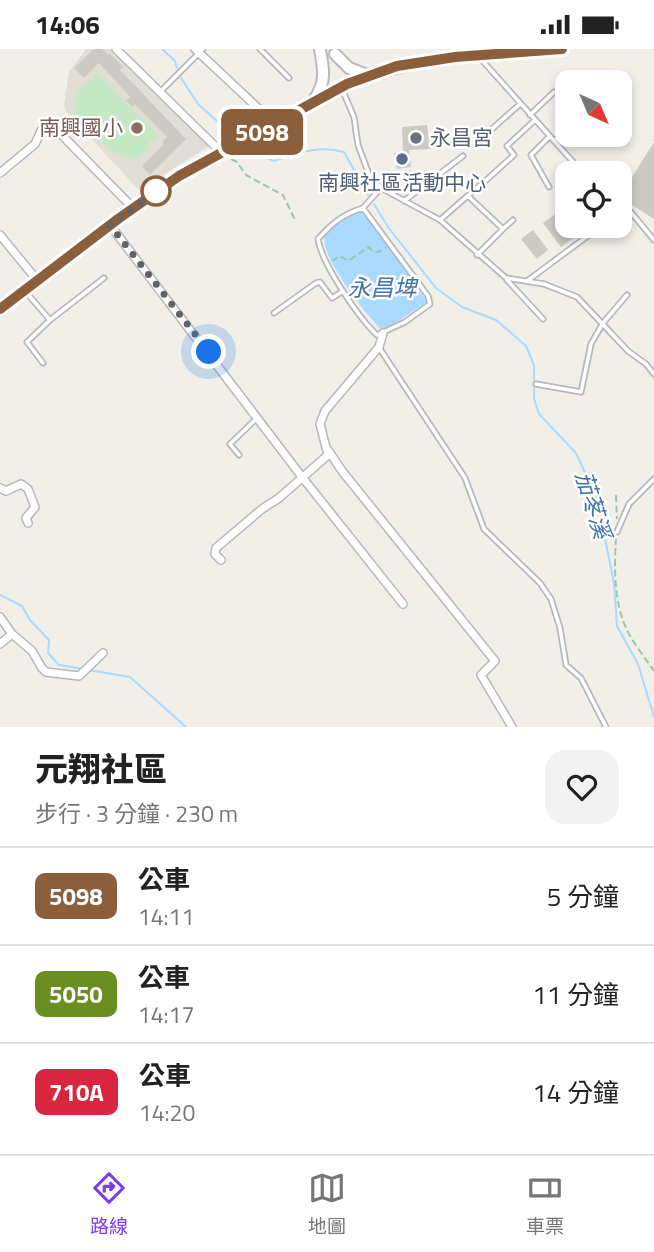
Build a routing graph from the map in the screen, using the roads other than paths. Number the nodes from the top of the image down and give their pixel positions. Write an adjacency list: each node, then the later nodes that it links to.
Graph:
1 (116, 49): 11 (street)
2 (260, 49): 9 (lane)
3 (561, 49): 7 (main road)
4 (200, 50): 11 (lane); 17 (street)
5 (319, 50): 10 (main road); 13 (main road)
6 (334, 52): 8 (main road); 10 (main road)
7 (479, 56): 8 (main road); 14 (lane)
8 (368, 75): 10 (main road)
9 (289, 78)
10 (341, 87): 13 (main road); 28 (lane)
11 (160, 92): 23 (street)
12 (554, 92): 15 (lane)
13 (311, 104): 17 (main road)
14 (520, 104): 15 (lane); 19 (lane)
15 (530, 115): 16 (lane)
16 (535, 120): 21 (lane); 29 (lane)
17 (275, 124): 23 (main road)
18 (53, 126): 31 (street)
19 (492, 129)
20 (41, 131): 26 (street)
21 (550, 137): 22 (lane); 27 (lane)
22 (554, 142): 25 (lane)
23 (222, 153): 31 (main road)
24 (463, 156): 30 (lane)
25 (572, 161)
26 (0, 173)
27 (549, 187)
28 (380, 188): 30 (lane); 32 (lane)
29 (468, 196): 34 (lane); 37 (lane)
30 (404, 201): 34 (lane)
31 (133, 208): 36 (main road)
32 (363, 208): 47 (lane); 54 (lane)
33 (632, 213): 40 (lane)
34 (440, 220): 41 (lane)
35 (513, 220): 37 (lane)
36 (110, 225): 44 (main road); 59 (street)
37 (503, 229): 41 (lane)
38 (0, 235): 44 (street)
39 (585, 238): 45 (lane)
40 (654, 240)
41 (477, 255): 43 (lane)
42 (104, 278): 52 (lane)
43 (506, 278): 45 (lane); 51 (lane)
44 (37, 280): 46 (main road)
45 (527, 281): 53 (lane)
46 (24, 290): 49 (main road); 52 (lane)
47 (343, 291): 50 (lane); 54 (lane)
48 (627, 295): 53 (lane)
49 (0, 309)
50 (274, 313)
51 (543, 319)
52 (50, 320): 56 (lane)
53 (603, 323): 57 (lane); 58 (lane)
54 (383, 333): 55 (street)
55 (379, 347): 60 (street); 74 (lane)
56 (43, 363)
57 (654, 374)
58 (536, 384)
59 (258, 417): 61 (lane); 62 (street)
60 (328, 450): 62 (street); 73 (street)
61 (239, 455)
62 (302, 477): 67 (street); 68 (street)
63 (654, 479): 66 (lane)
64 (0, 488): 65 (street)
65 (28, 523)
66 (617, 532)
67 (221, 560)
68 (403, 604)
69 (0, 617): 70 (street)
70 (12, 633): 71 (street); 72 (street)
71 (0, 644)
72 (103, 653)
73 (512, 727)
74 (606, 727)

